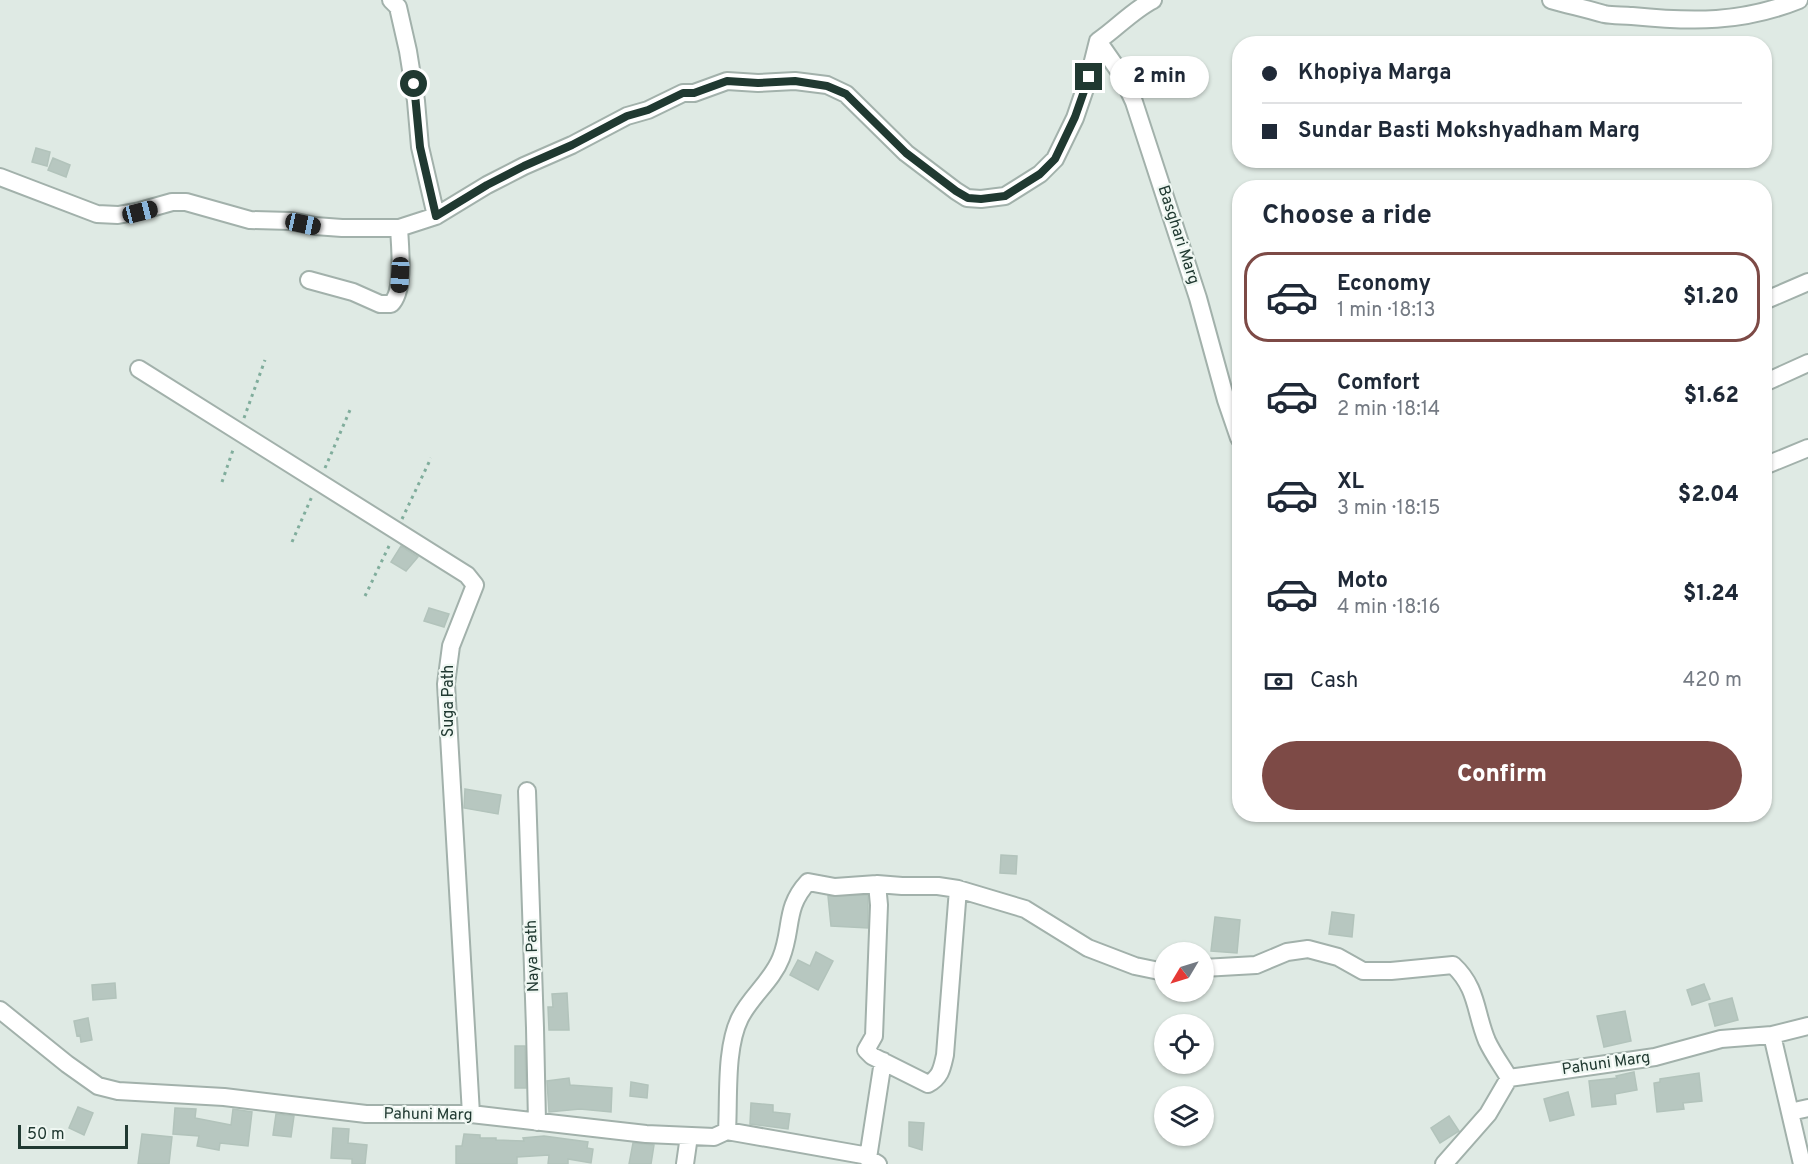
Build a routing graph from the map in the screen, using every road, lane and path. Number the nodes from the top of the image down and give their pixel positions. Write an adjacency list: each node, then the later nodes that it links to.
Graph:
1 (391, 0): 7 (street)
2 (1153, 0): 5 (street)
3 (1551, 0): 4 (street)
4 (1799, 0)
5 (1098, 40): 7 (street); 15 (street, Basghari Marg)
6 (0, 177): 8 (street)
7 (436, 216): 8 (street)
8 (399, 228): 9 (street)
9 (309, 280)
10 (1808, 282): 11 (street)
11 (1772, 298)
12 (1808, 363): 14 (street)
13 (139, 369): 30 (street, Suga Path)
14 (1772, 379)
15 (1232, 418)
16 (1808, 448): 17 (street)
17 (1772, 463)
18 (527, 790): 31 (street, Naya Path)
19 (877, 884): 20 (street); 26 (street); 32 (street)
20 (958, 890): 22 (street); 26 (street)
21 (1214, 967): 27 (street)
22 (1154, 970)
23 (0, 1010): 30 (street, Pahuni Marg)
24 (1808, 1026): 25 (street, Pahuni Marg)
25 (1772, 1035): 27 (street, Pahuni Marg); 29 (street)
26 (883, 1061): 34 (street)
27 (1509, 1078): 36 (street)
28 (1808, 1108): 29 (street)
29 (1790, 1112): 37 (street)
30 (471, 1114): 31 (street, Pahuni Marg)
31 (537, 1122): 33 (street, Pahuni Marg)
32 (727, 1131): 33 (street, Pahuni Marg); 34 (street, Pahuni Marg)
33 (689, 1136): 35 (street)
34 (873, 1161)
35 (685, 1164)
36 (1444, 1164)
37 (1802, 1164)

